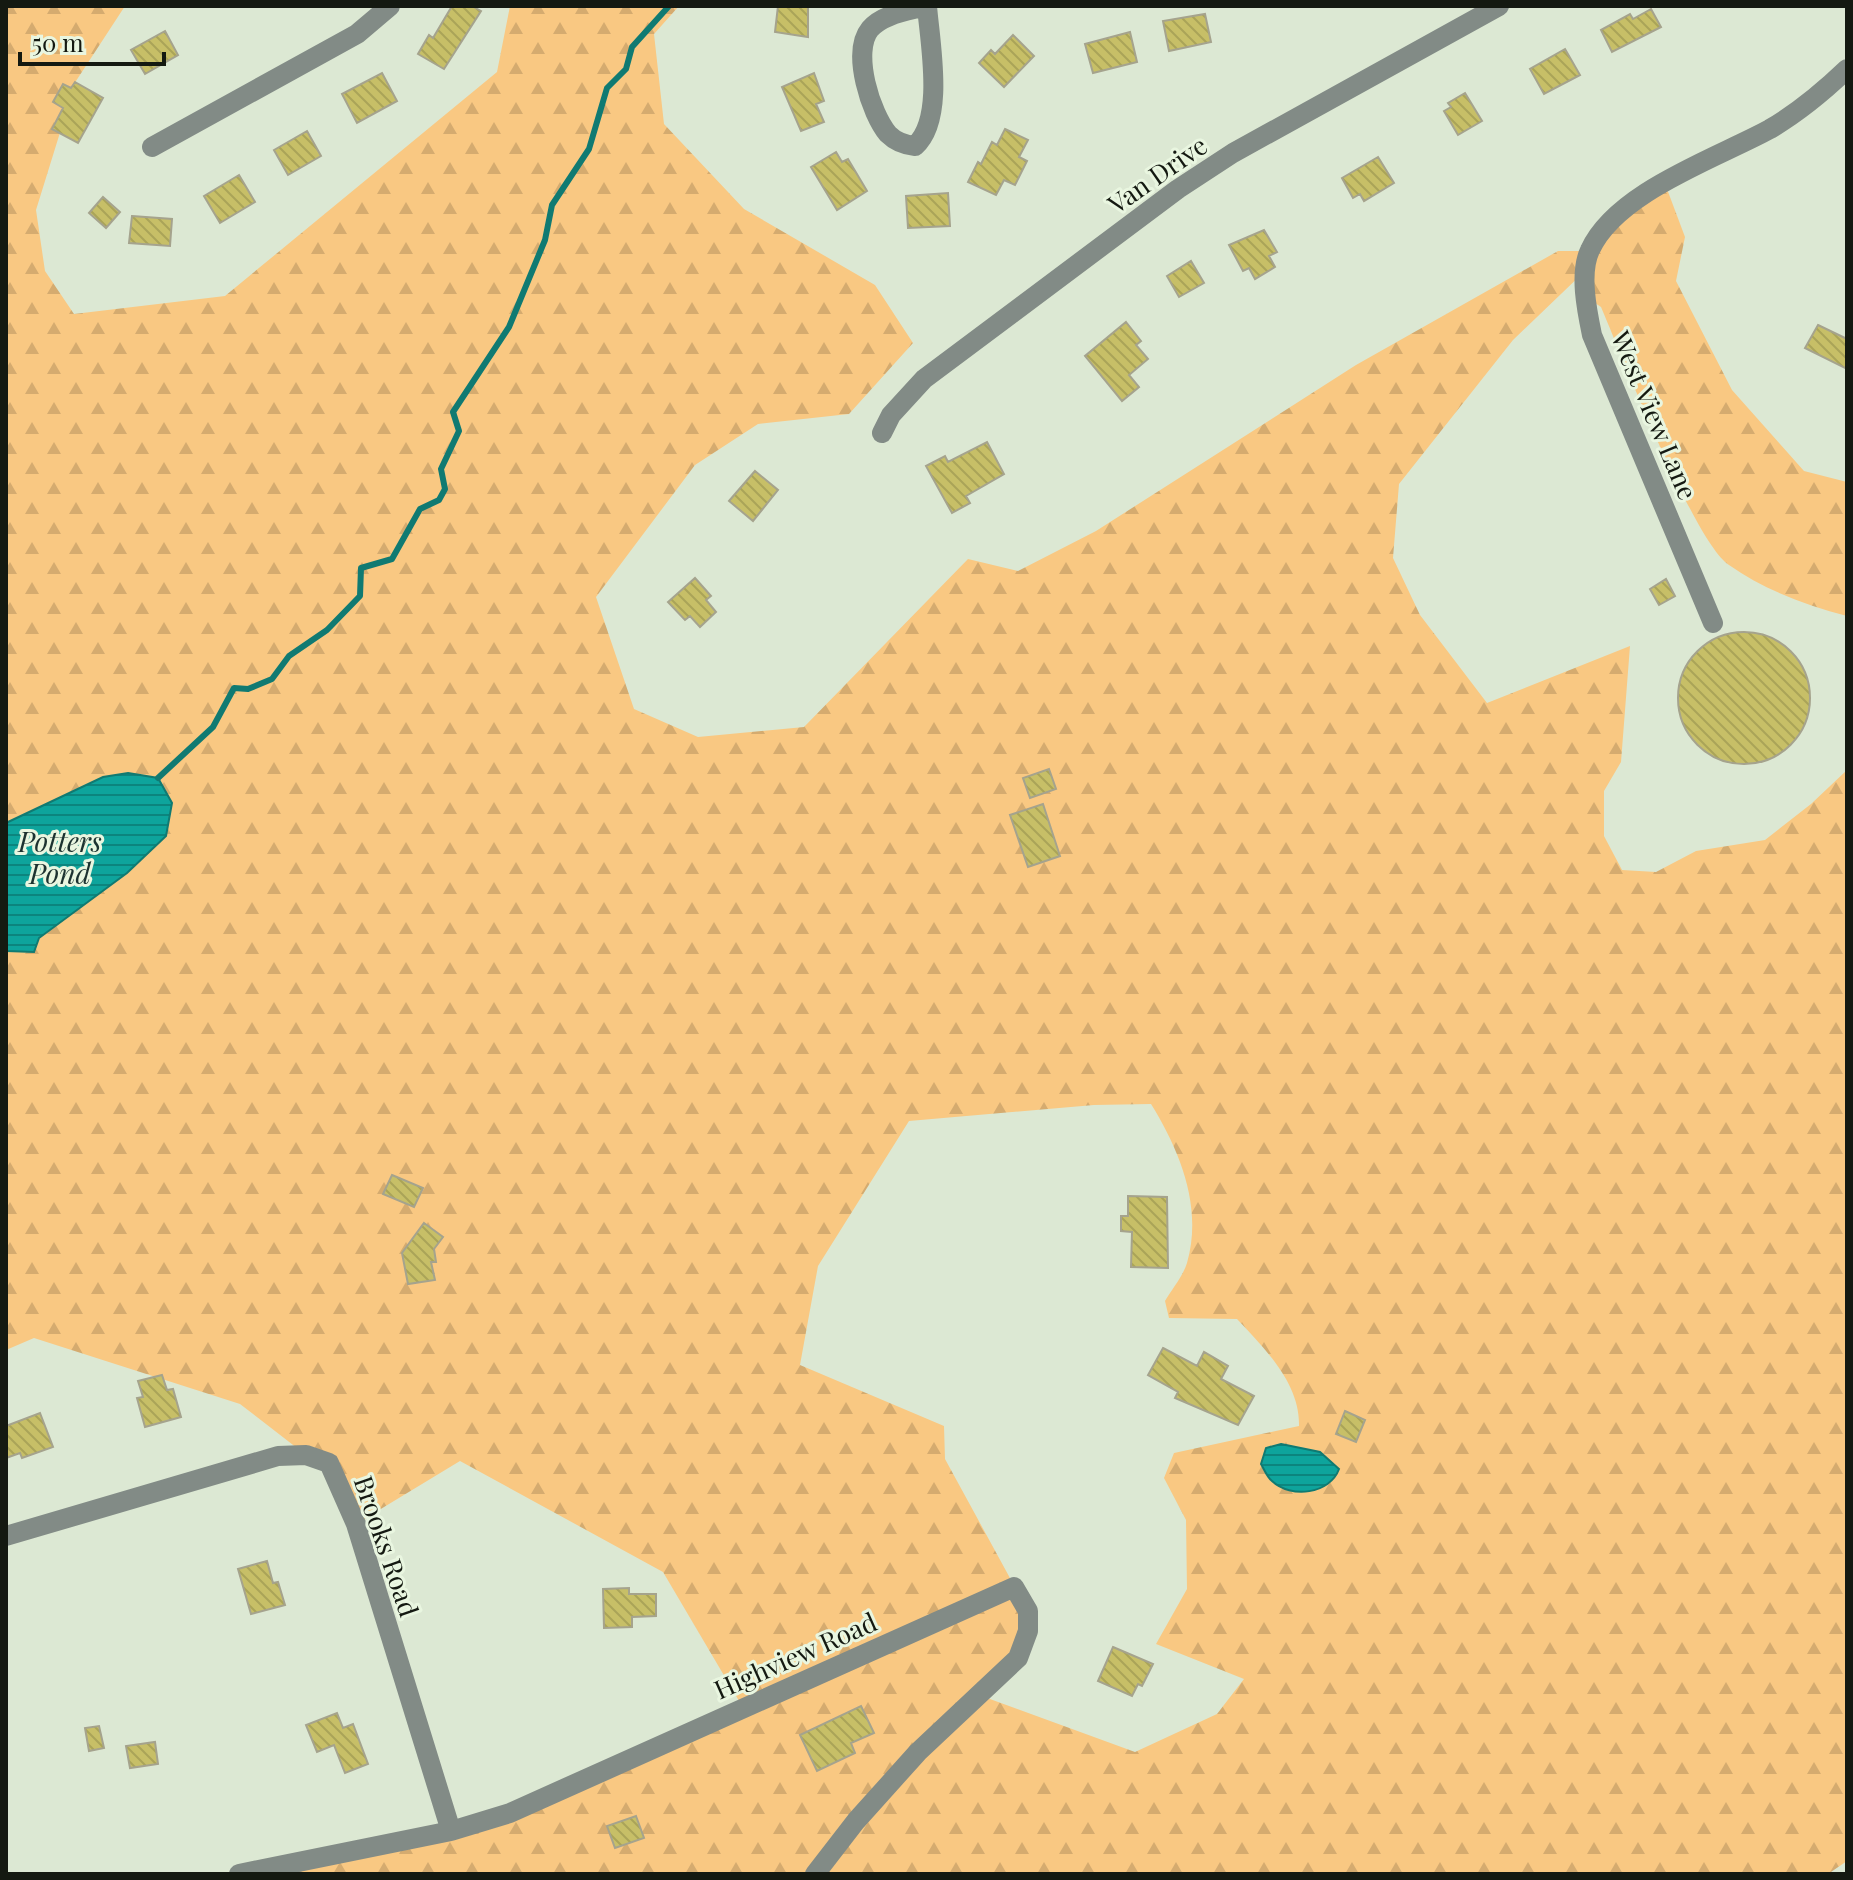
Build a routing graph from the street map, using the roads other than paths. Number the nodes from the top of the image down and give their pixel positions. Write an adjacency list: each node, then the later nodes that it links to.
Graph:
1 (390, 6): 5 (street)
2 (927, 6): 2 (street)
3 (1499, 6): 6 (street, Van Drive)
4 (1847, 69): 7 (street, West View Lane)
5 (152, 147)
6 (882, 433)
7 (1713, 623)
8 (6, 1536): 9 (street, Brooks Road)
9 (451, 1831): 10 (street, Highview Road); 11 (street, Highview Road)
10 (239, 1874)
11 (815, 1874)

